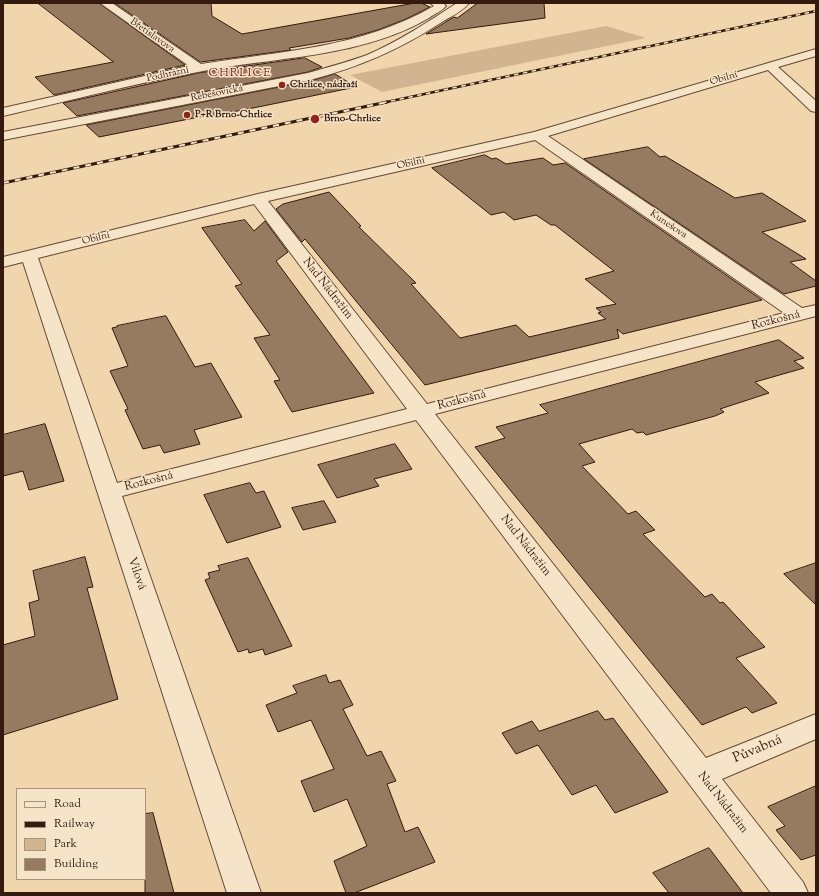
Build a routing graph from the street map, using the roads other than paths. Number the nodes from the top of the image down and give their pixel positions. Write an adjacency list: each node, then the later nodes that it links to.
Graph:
1 (105, 3): 6 (street, Břetislavova)
2 (435, 3): 6 (street, Podhrázní)
3 (464, 3): 10 (street, Rebešovická)
4 (816, 52): 5 (street, Obilní)
5 (770, 66): 7 (street); 9 (street, Obilní)
6 (199, 68): 8 (street, Podhrázní)
7 (816, 108)
8 (3, 112)
9 (537, 135): 11 (street, Obilní); 14 (street, Kunešova)
10 (3, 136)
11 (258, 199): 12 (street, Obilní); 15 (street, Nad Nádražím)
12 (29, 256): 13 (street, Obilní); 16 (street, Vilová)
13 (3, 262)
14 (808, 313): 15 (street, Rozkošná)
15 (422, 412): 16 (street, Rozkošná); 18 (street, Nad Nádražím)
16 (109, 492): 19 (street, Vilová)
17 (816, 726): 18 (street, Půvabná)
18 (700, 774): 20 (street, Nad Nádražím)
19 (244, 893)
20 (791, 893)

